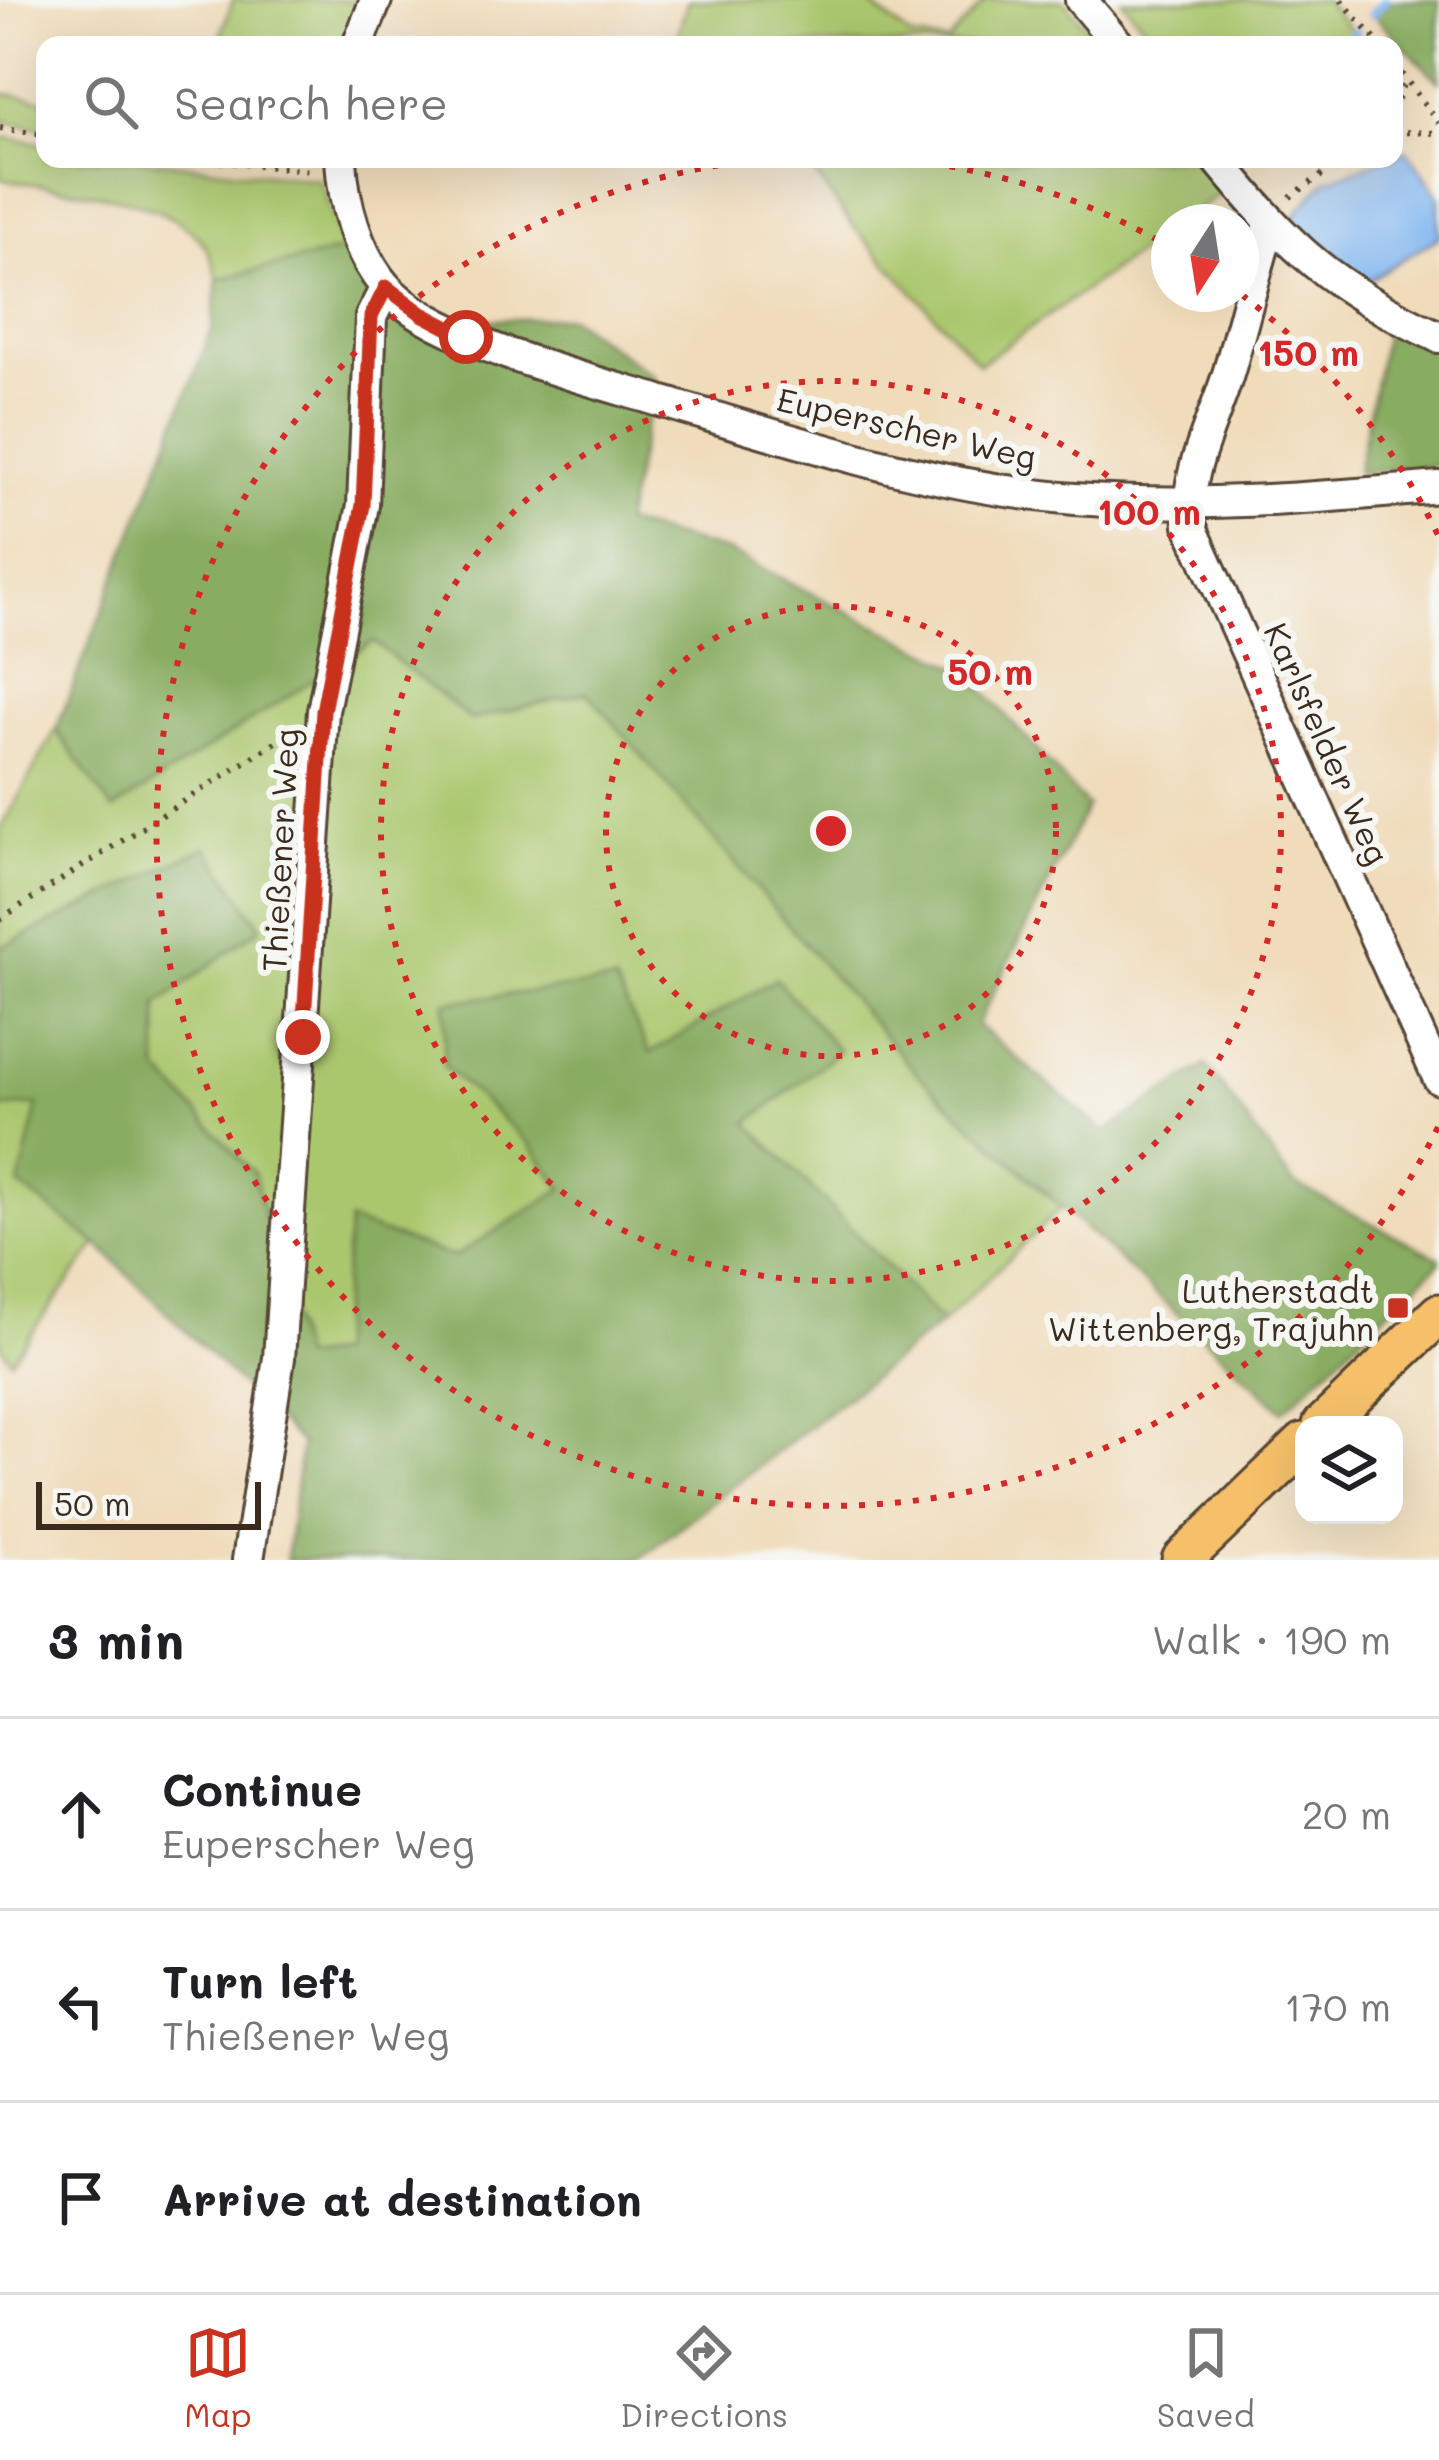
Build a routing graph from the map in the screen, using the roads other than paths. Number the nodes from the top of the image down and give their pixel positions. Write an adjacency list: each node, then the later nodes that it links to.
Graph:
1 (376, 0): 3 (street)
2 (1086, 6): 4 (street)
3 (362, 36)
4 (1111, 36)
5 (341, 168): 8 (street)
6 (1224, 168): 7 (street)
7 (1270, 224): 9 (street); 11 (street)
8 (386, 287): 11 (street, Euperscher Weg); 17 (street, Thießener Weg)
9 (1439, 337)
10 (1439, 487): 11 (street, Euperscher Weg)
11 (1188, 501): 12 (street, Karlsfelder Weg)
12 (1439, 1079)
13 (1439, 1314): 14 (main road)
14 (1332, 1416)
15 (1295, 1452): 16 (main road)
16 (1192, 1557)
17 (248, 1560)

